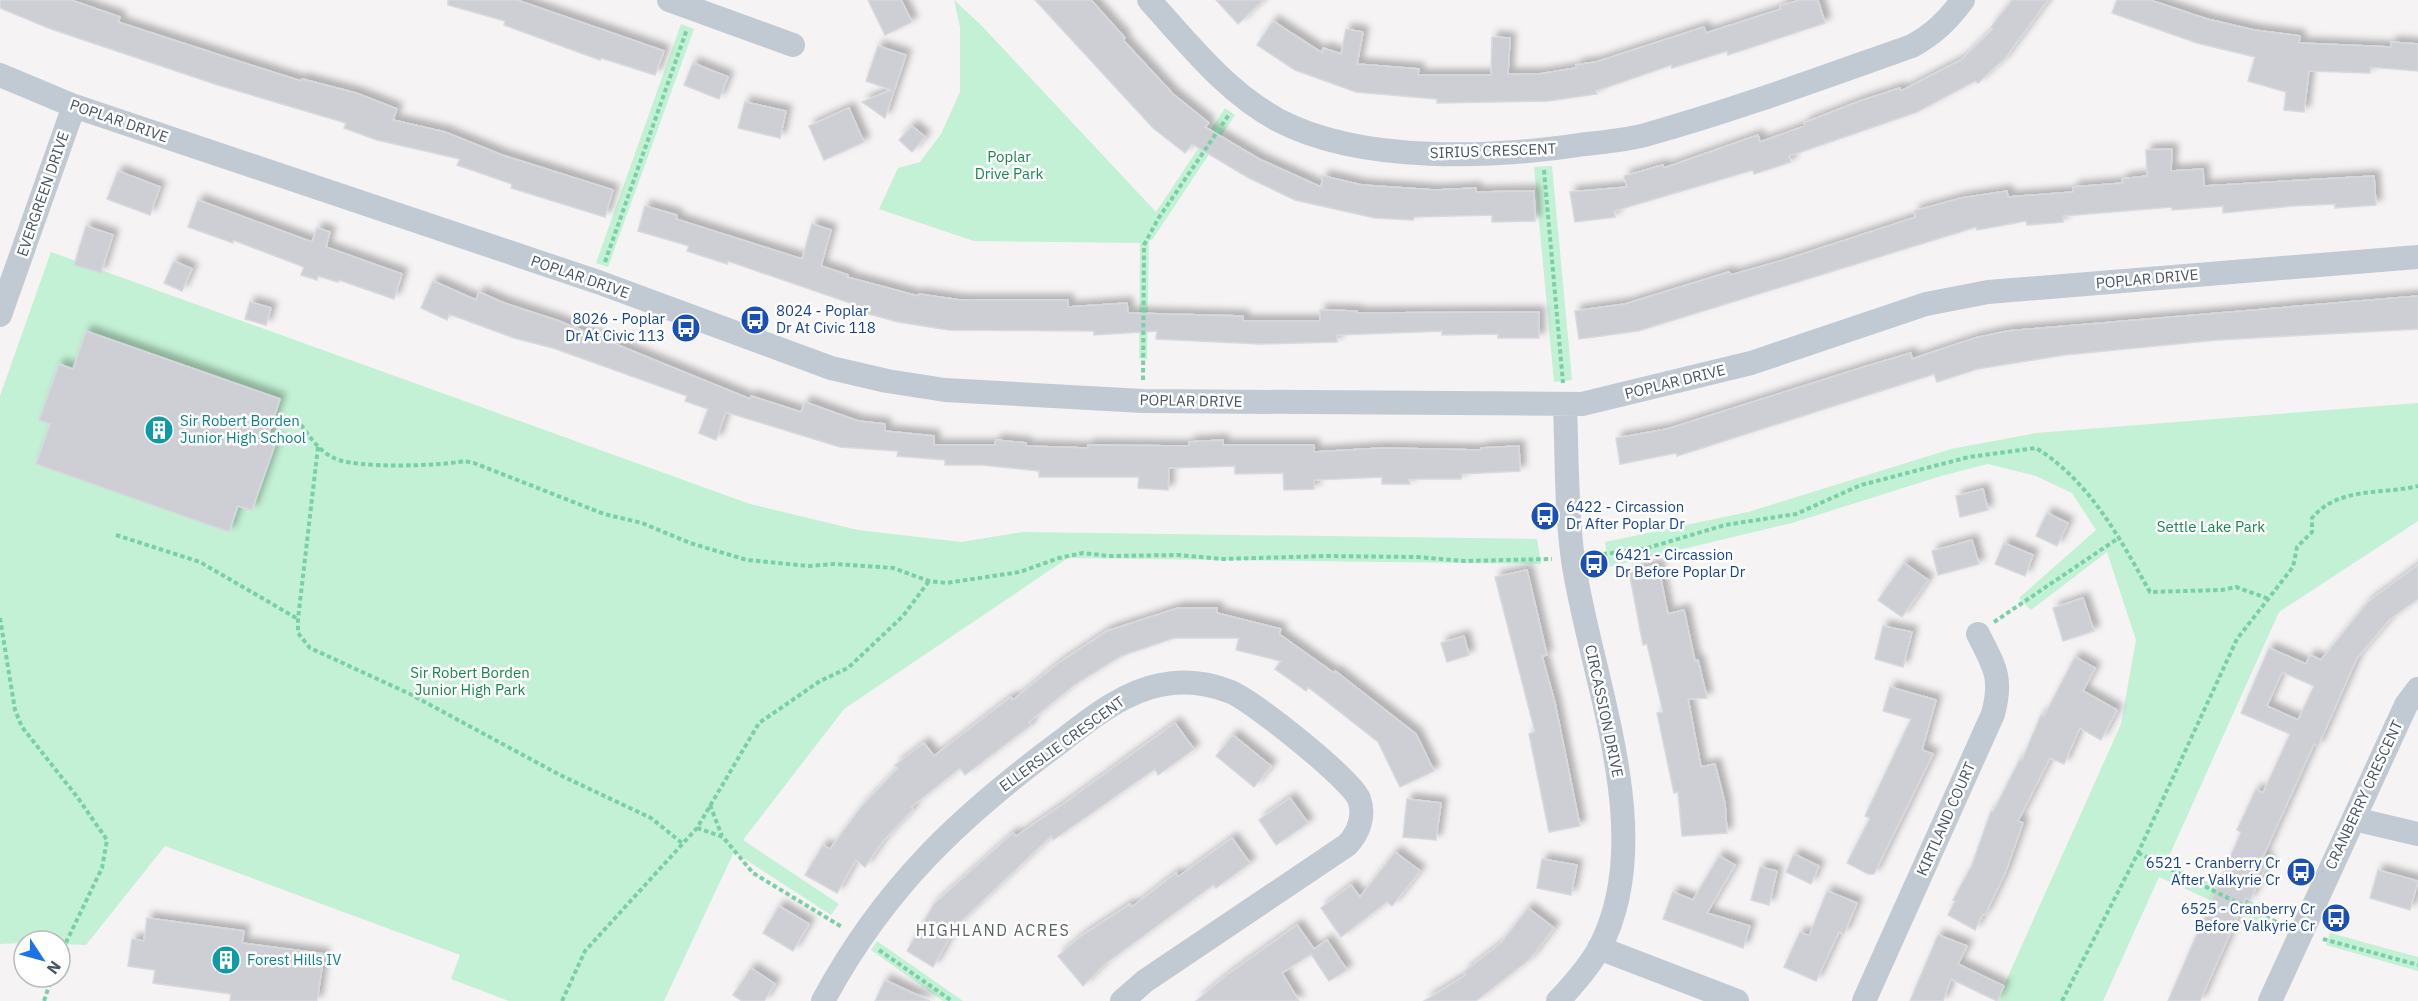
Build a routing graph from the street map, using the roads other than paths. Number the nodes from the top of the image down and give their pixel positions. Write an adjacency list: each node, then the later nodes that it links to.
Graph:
1 (669, 0): 4 (street)
2 (1149, 0): 3 (street, SIRIUS CRESCENT)
3 (1963, 0)
4 (793, 45)
5 (0, 75): 6 (street, POPLAR DRIVE)
6 (74, 106): 8 (street, EVERGREEN DRIVE); 9 (street, POPLAR DRIVE)
7 (2418, 257): 9 (street, POPLAR DRIVE)
8 (0, 315)
9 (1565, 405): 14 (street, CIRCASSION DRIVE)
10 (1978, 634): 19 (street, KIRTLAND COURT)
11 (2418, 689): 12 (street, CRANBERRY CRESCENT)
12 (2354, 819): 13 (street); 20 (street, CRANBERRY CRESCENT)
13 (2418, 834)
14 (1599, 948): 17 (street, CIRCASSION DRIVE); 18 (street)
15 (823, 1001): 16 (street, ELLERSLIE CRESCENT)
16 (1122, 1001)
17 (1558, 1001)
18 (1737, 1001)
19 (1864, 1001)
20 (2270, 1001)

